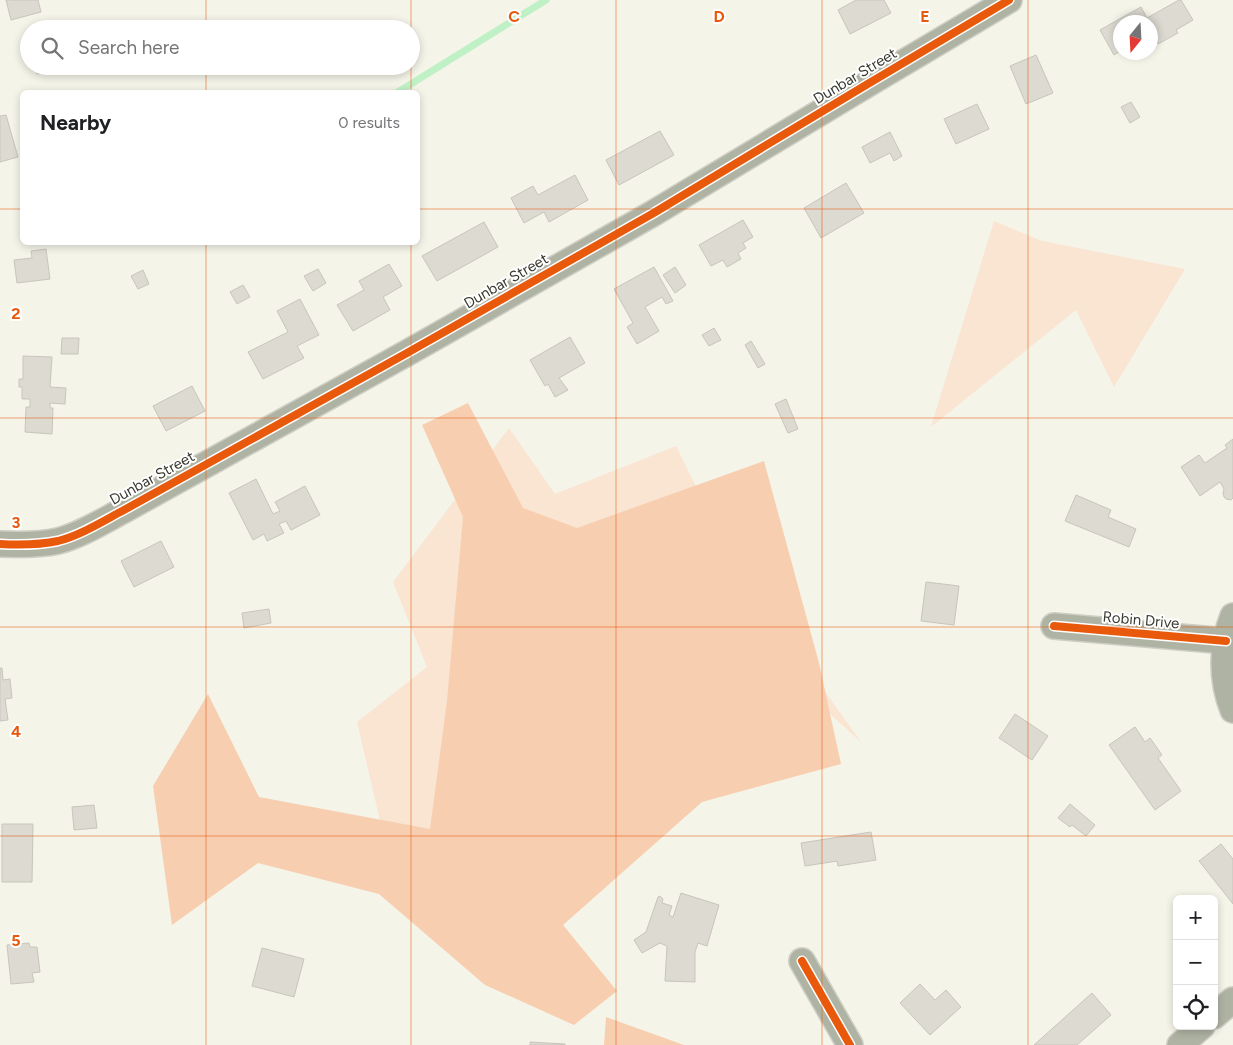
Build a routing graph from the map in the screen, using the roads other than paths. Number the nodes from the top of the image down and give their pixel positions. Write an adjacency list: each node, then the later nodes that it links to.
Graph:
1 (1009, 0): 2 (street, Dunbar Street)
2 (0, 544)
3 (1233, 616): 5 (street)
4 (1054, 626): 5 (street, Robin Drive)
5 (1226, 641): 6 (street)
6 (1233, 710)
7 (802, 962): 11 (street)
8 (1233, 1000): 9 (street)
9 (1218, 1013)
10 (1197, 1030): 12 (street)
11 (850, 1045)
12 (1180, 1045)

